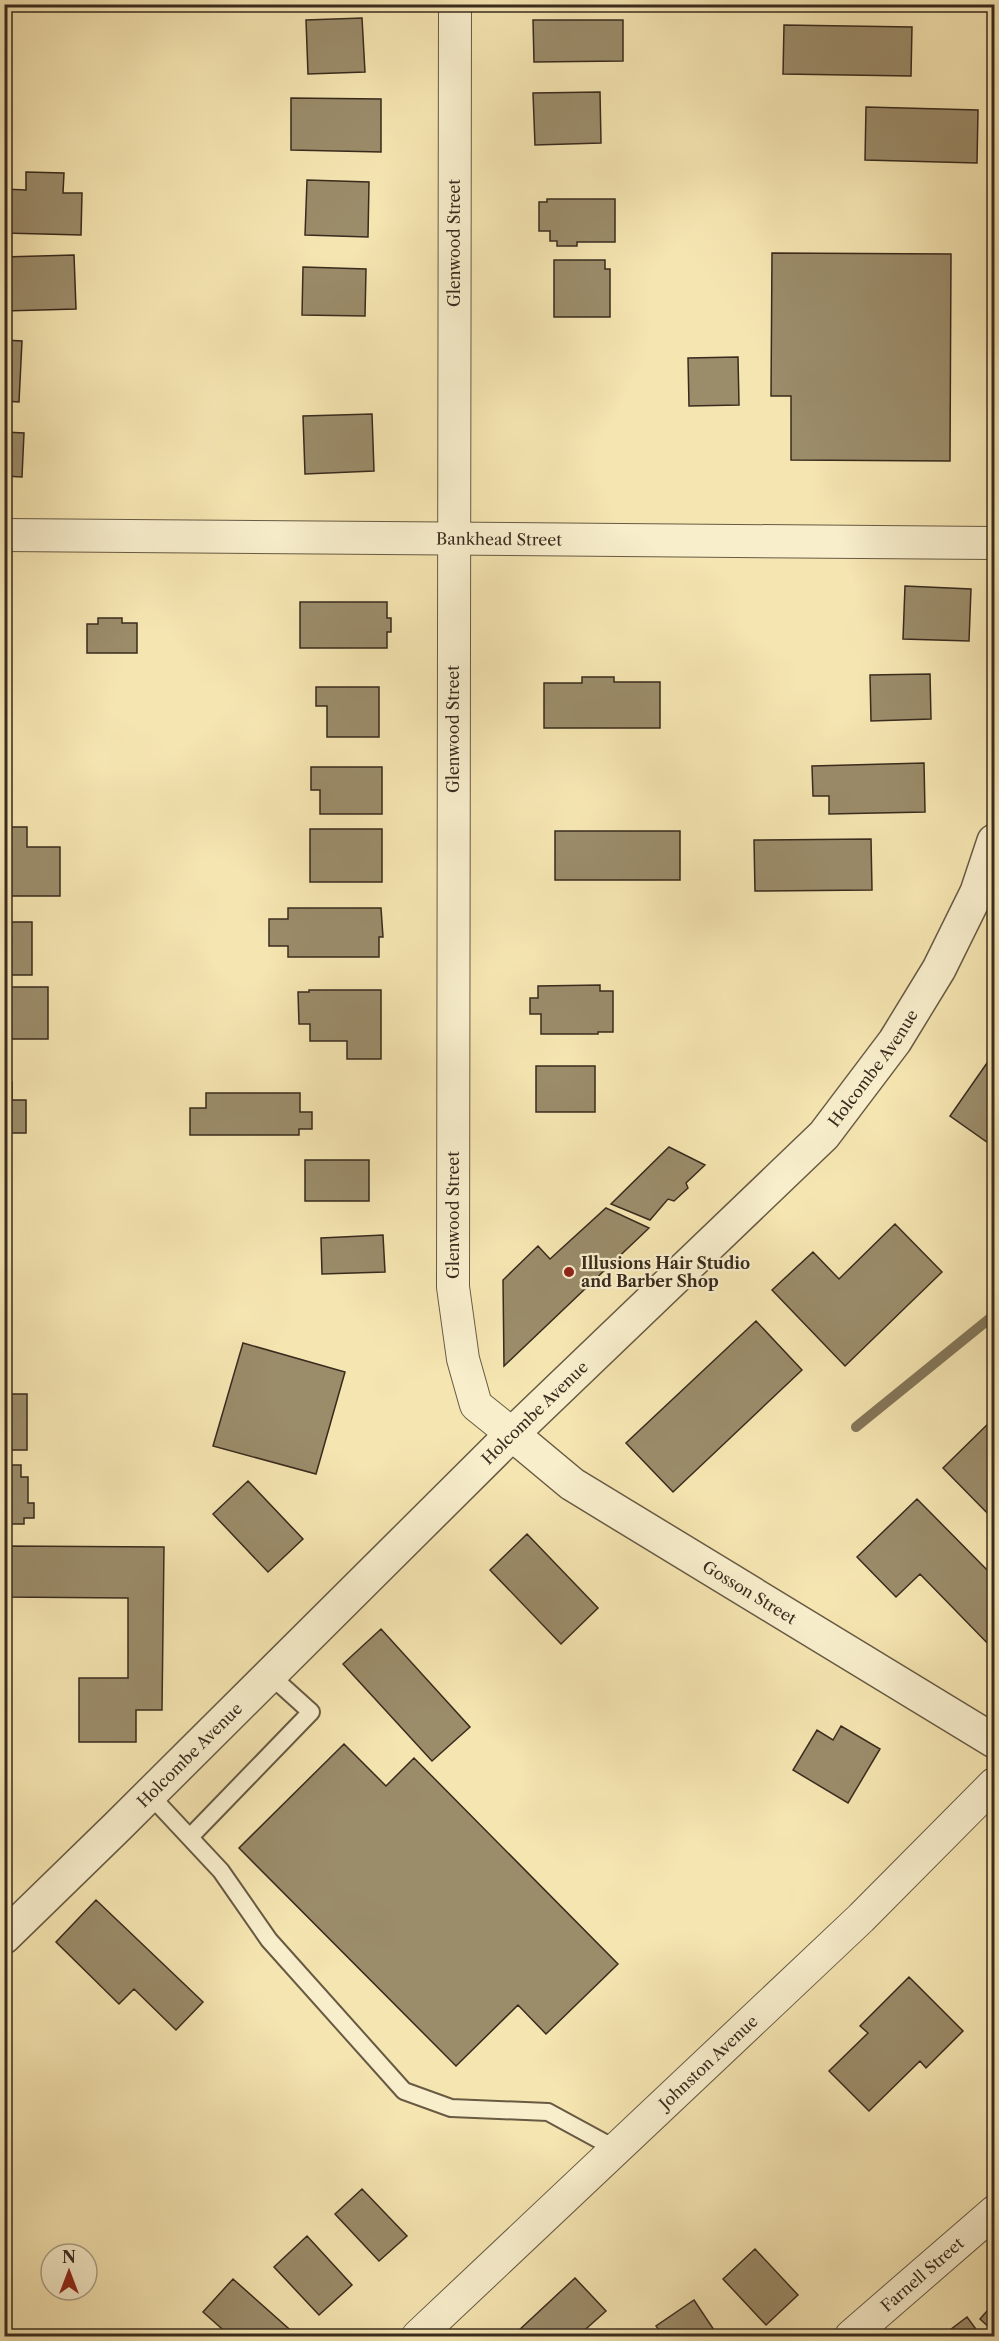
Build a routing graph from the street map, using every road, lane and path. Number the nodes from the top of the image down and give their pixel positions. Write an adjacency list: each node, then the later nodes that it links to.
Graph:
1 (455, 4): 3 (street, Glenwood Street)
2 (4, 535): 3 (street, Bankhead Street)
3 (453, 539): 4 (street, Bankhead Street); 6 (street, Glenwood Street)
4 (994, 543)
5 (994, 841): 6 (street, Holcombe Avenue)
6 (512, 1434): 7 (street, Holcombe Avenue); 8 (street, Gosson Street)
7 (270, 1675): 10 (street, Holcombe Avenue); 11 (lane)
8 (994, 1741)
9 (994, 1784): 13 (street, Johnston Avenue)
10 (150, 1795): 11 (lane); 12 (street, Holcombe Avenue)
11 (190, 1837): 13 (lane)
12 (4, 1937)
13 (616, 2149): 15 (street, Johnston Avenue)
14 (994, 2212): 16 (street, Farnell Street)
15 (418, 2337)
16 (850, 2337)

